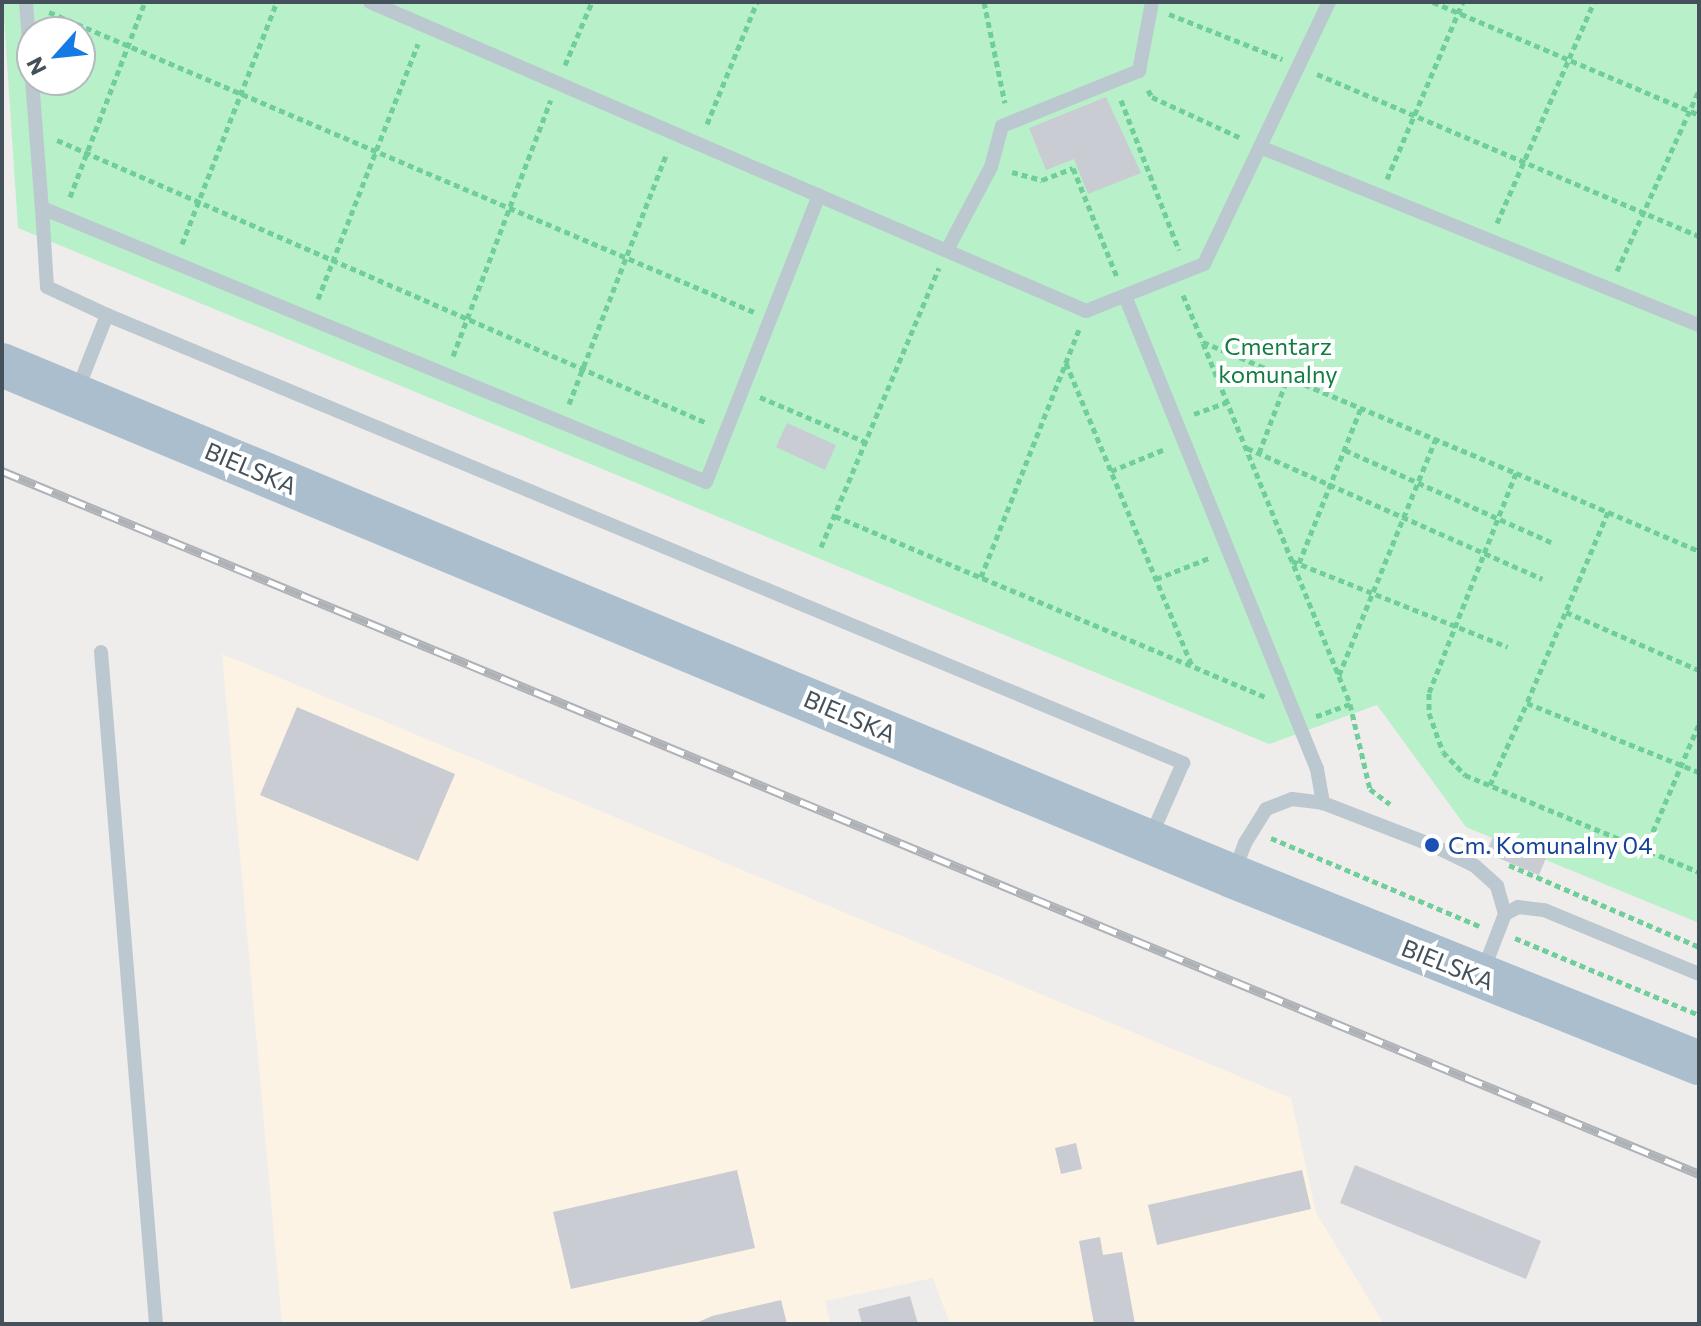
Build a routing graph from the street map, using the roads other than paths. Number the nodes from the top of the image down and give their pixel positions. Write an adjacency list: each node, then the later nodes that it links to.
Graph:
1 (26, 2): 7 (lane)
2 (370, 2): 6 (lane)
3 (1329, 2): 5 (lane)
4 (1152, 4): 8 (lane)
5 (1260, 147): 9 (lane); 11 (lane)
6 (819, 195): 7 (lane); 8 (lane)
7 (42, 208): 10 (lane)
8 (947, 250): 9 (lane)
9 (1125, 296): 15 (lane)
10 (107, 315): 13 (lane); 16 (lane)
11 (1699, 325)
12 (2, 365): 13 (main road, BIELSKA)
13 (76, 395): 16 (main road, BIELSKA)
14 (101, 652): 22 (lane)
15 (1323, 803): 17 (lane); 18 (lane)
16 (1150, 840): 17 (main road, BIELSKA)
17 (1232, 876): 20 (main road, BIELSKA)
18 (1505, 914): 19 (lane); 20 (lane)
19 (1699, 974)
20 (1481, 977): 21 (main road, BIELSKA)
21 (1699, 1063)
22 (156, 1324)

